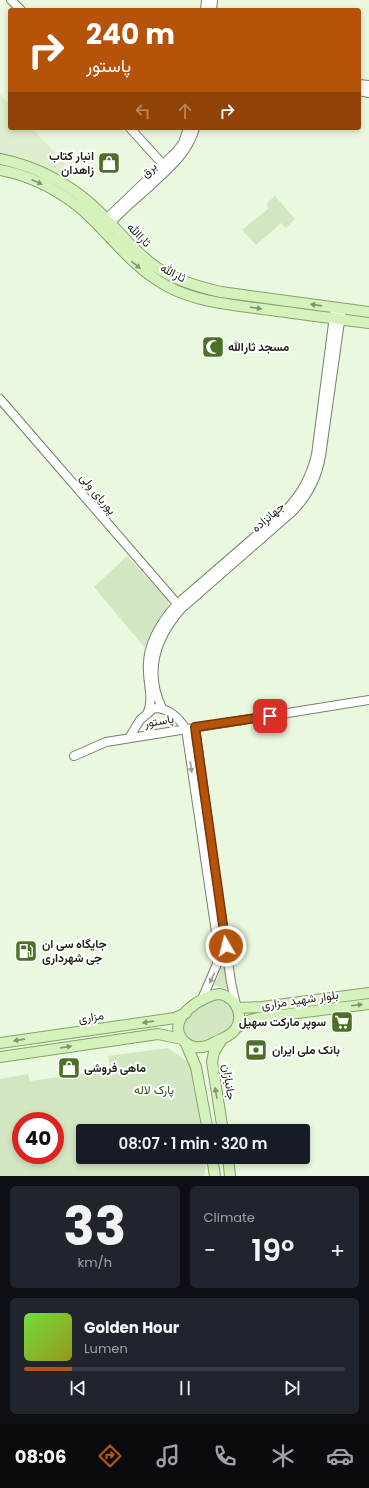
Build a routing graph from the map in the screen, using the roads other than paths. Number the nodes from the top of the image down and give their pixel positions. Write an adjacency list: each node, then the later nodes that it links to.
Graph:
1 (11, 0): 2 (street)
2 (19, 8)
3 (132, 130): 7 (street)
4 (187, 130): 7 (street, برق)
5 (194, 130): 7 (street, برق)
6 (0, 159): 9 (main road, ثاراالله)
7 (166, 167): 9 (street, برق)
8 (0, 170): 10 (main road, ثارالله, one-way to 10)
9 (108, 221): 10 (street, برق); 11 (main road, ثاراالله, one-way to 9)
10 (100, 228): 13 (main road, ثارالله, one-way to 13)
11 (338, 308): 12 (main road, ثاراالله); 13 (street, جهانزاده)
12 (369, 312)
13 (337, 319): 14 (main road, ثارالله); 16 (street, جهانزاده)
14 (369, 323)
15 (0, 399): 16 (street, پوریای ولی)
16 (179, 607): 18 (street, جهانزاده); 19 (street, جهانزاده)
17 (369, 700): 20 (street, پاستور)
18 (162, 708): 19 (street); 21 (street)
19 (147, 714): 22 (street)
20 (195, 727): 21 (street, پاستور); 24 (street)
21 (186, 729): 22 (street, پاستور); 25 (street, one-way to 25)
22 (129, 738): 23 (street, پاستور)
23 (74, 756)
24 (220, 906): 25 (street); 29 (street)
25 (212, 907): 27 (street, one-way to 27)
26 (369, 993): 29 (main road, بلوار شهید مزاری)
27 (202, 999): 29 (main road); 30 (main road)
28 (369, 1004): 31 (main road, بلوار شهید مزاری, one-way to 28)
29 (237, 1006): 31 (main road)
30 (186, 1013): 33 (main road); 34 (main road, مزاری, one-way to 34)
31 (236, 1028): 32 (main road)
32 (222, 1039): 33 (main road); 37 (main road, جانبازان, one-way to 32)
33 (184, 1042): 35 (main road, one-way to 33); 36 (main road)
34 (0, 1043)
35 (0, 1057)
36 (207, 1124)
37 (222, 1124)
38 (213, 1164): 40 (main road)
39 (229, 1164): 41 (main road)
40 (215, 1176)
41 (230, 1176)

